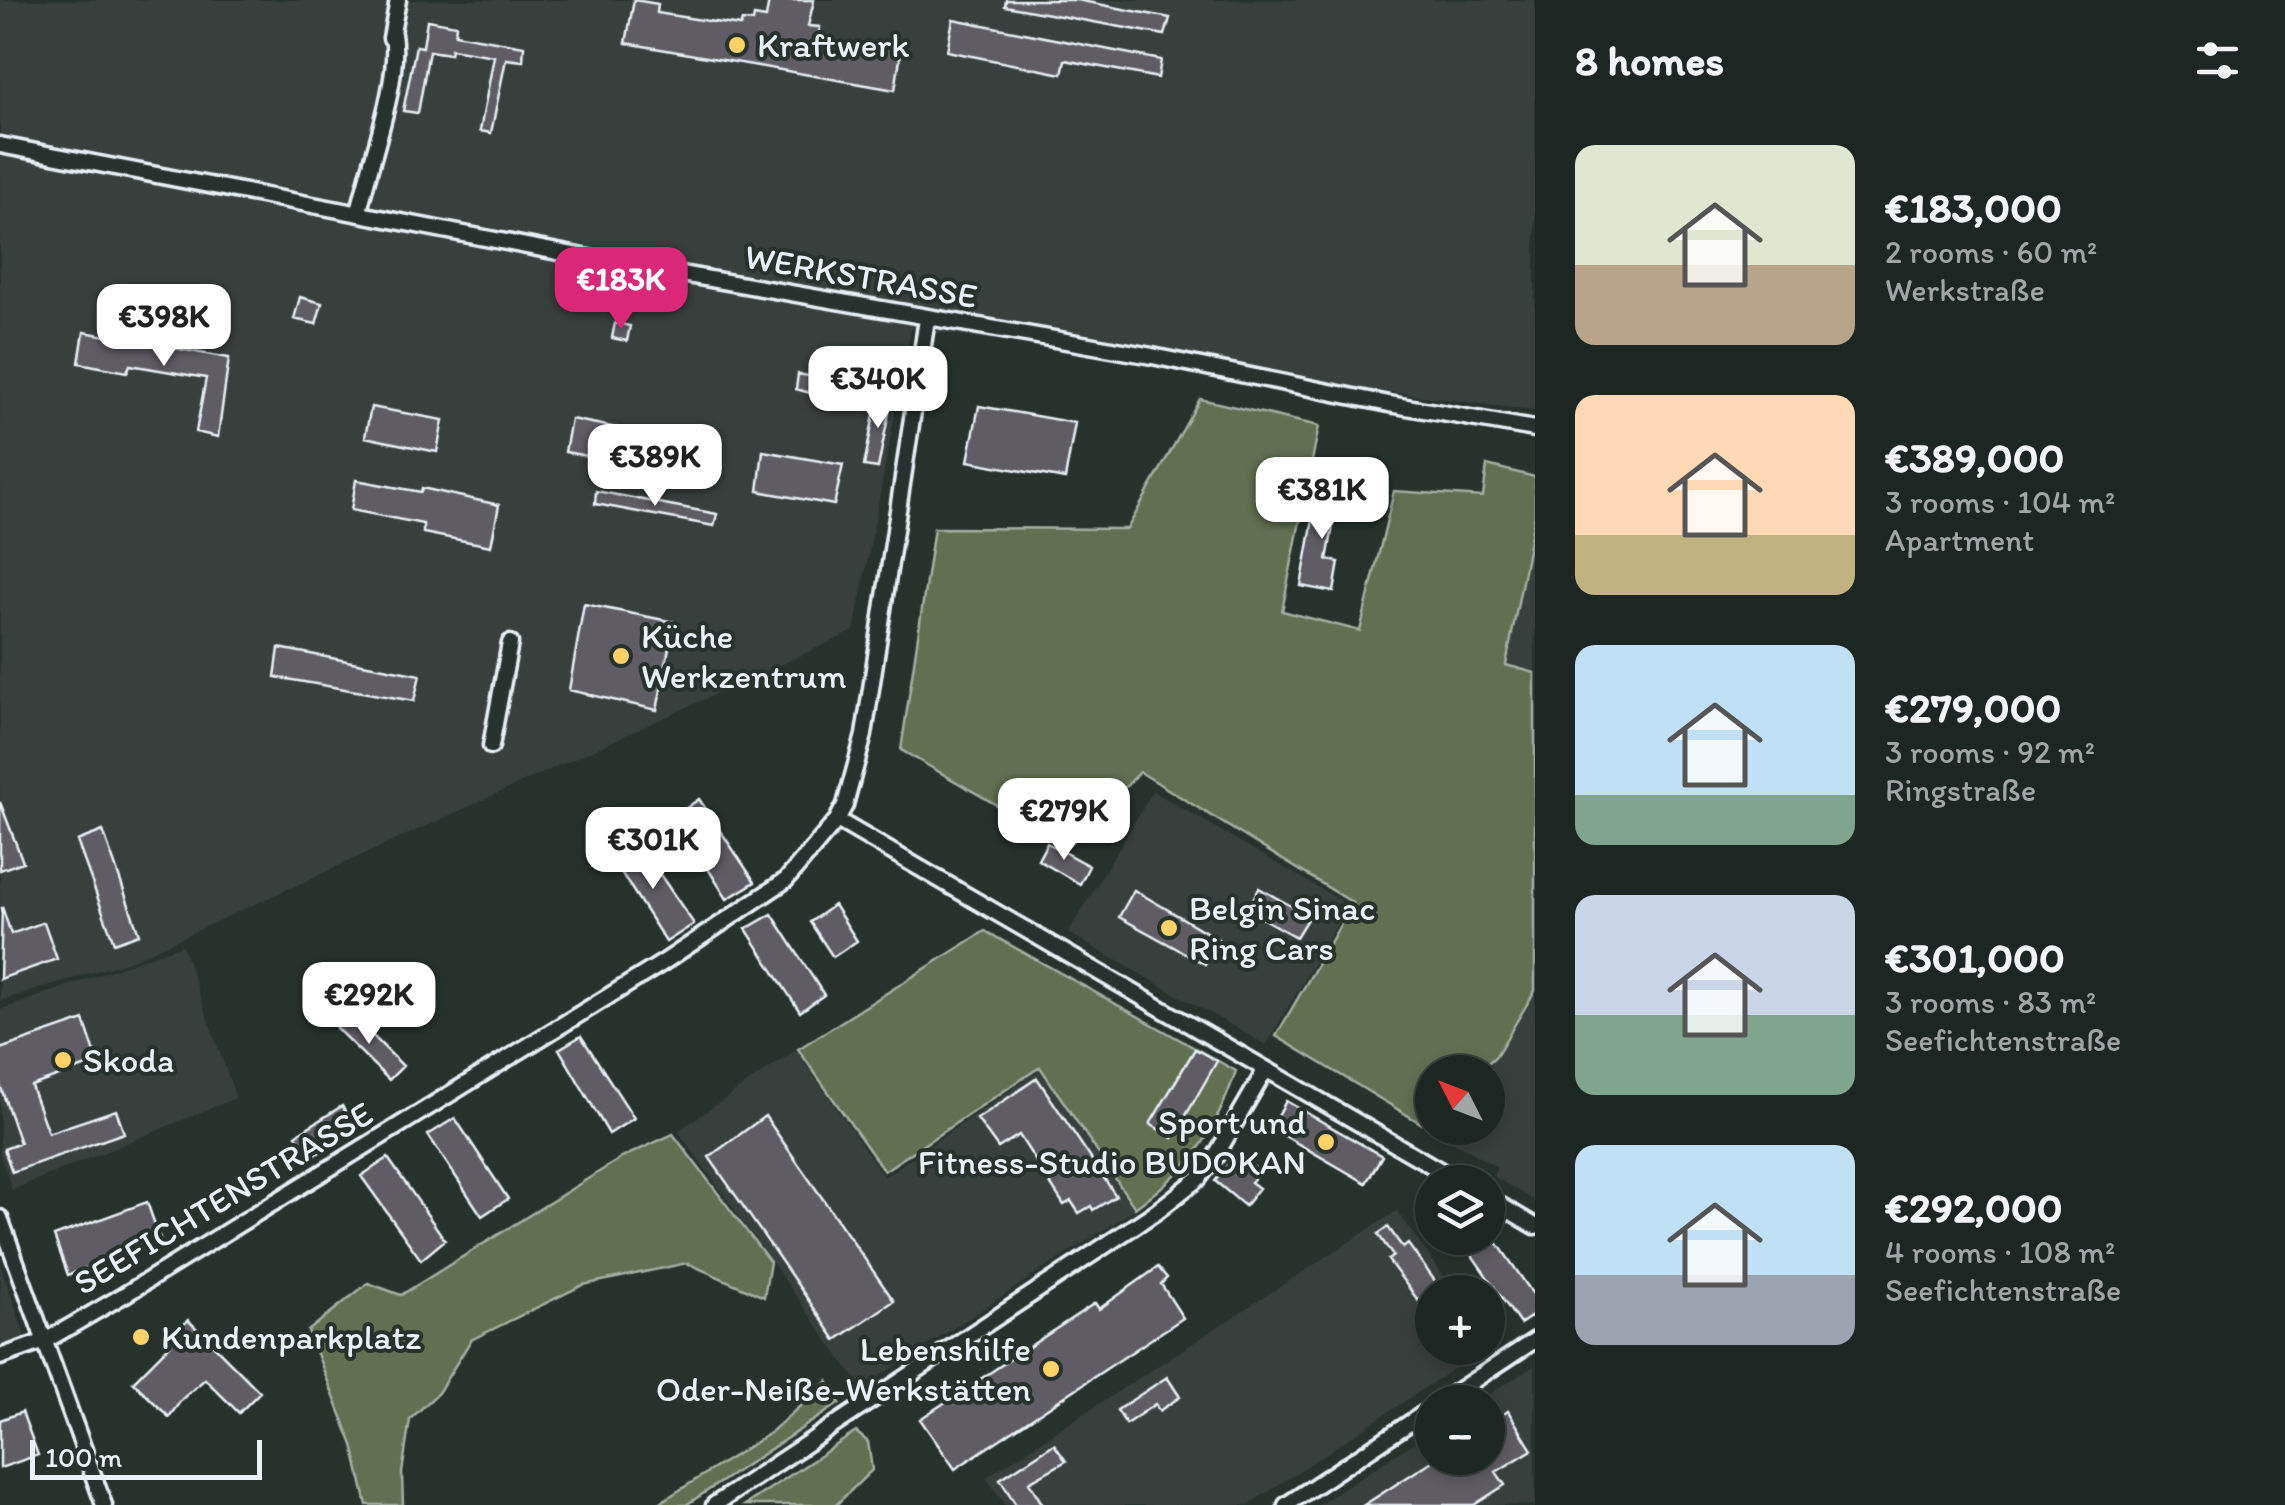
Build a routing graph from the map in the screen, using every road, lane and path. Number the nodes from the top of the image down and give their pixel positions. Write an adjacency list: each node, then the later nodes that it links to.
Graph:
1 (398, 0): 3 (street)
2 (0, 145): 3 (street, WERKSTRASSE)
3 (359, 212): 4 (street, WERKSTRASSE)
4 (927, 319): 5 (street, WERKSTRASSE); 8 (street, SEEFICHTENSTRASSE)
5 (1535, 429)
6 (510, 644): 7 (street)
7 (490, 746)
8 (837, 820): 9 (street); 15 (street, SEEFICHTENSTRASSE)
9 (1266, 1069): 10 (street); 20 (street)
10 (1431, 1165)
11 (1505, 1208): 13 (street)
12 (0, 1218): 15 (street)
13 (1535, 1226)
14 (1535, 1340): 17 (street)
15 (45, 1341): 16 (street, SEEFICHTENSTRASSE); 19 (street)
16 (0, 1357)
17 (1467, 1385)
18 (1415, 1419): 21 (street)
19 (104, 1505)
20 (714, 1505)
21 (1286, 1505)

